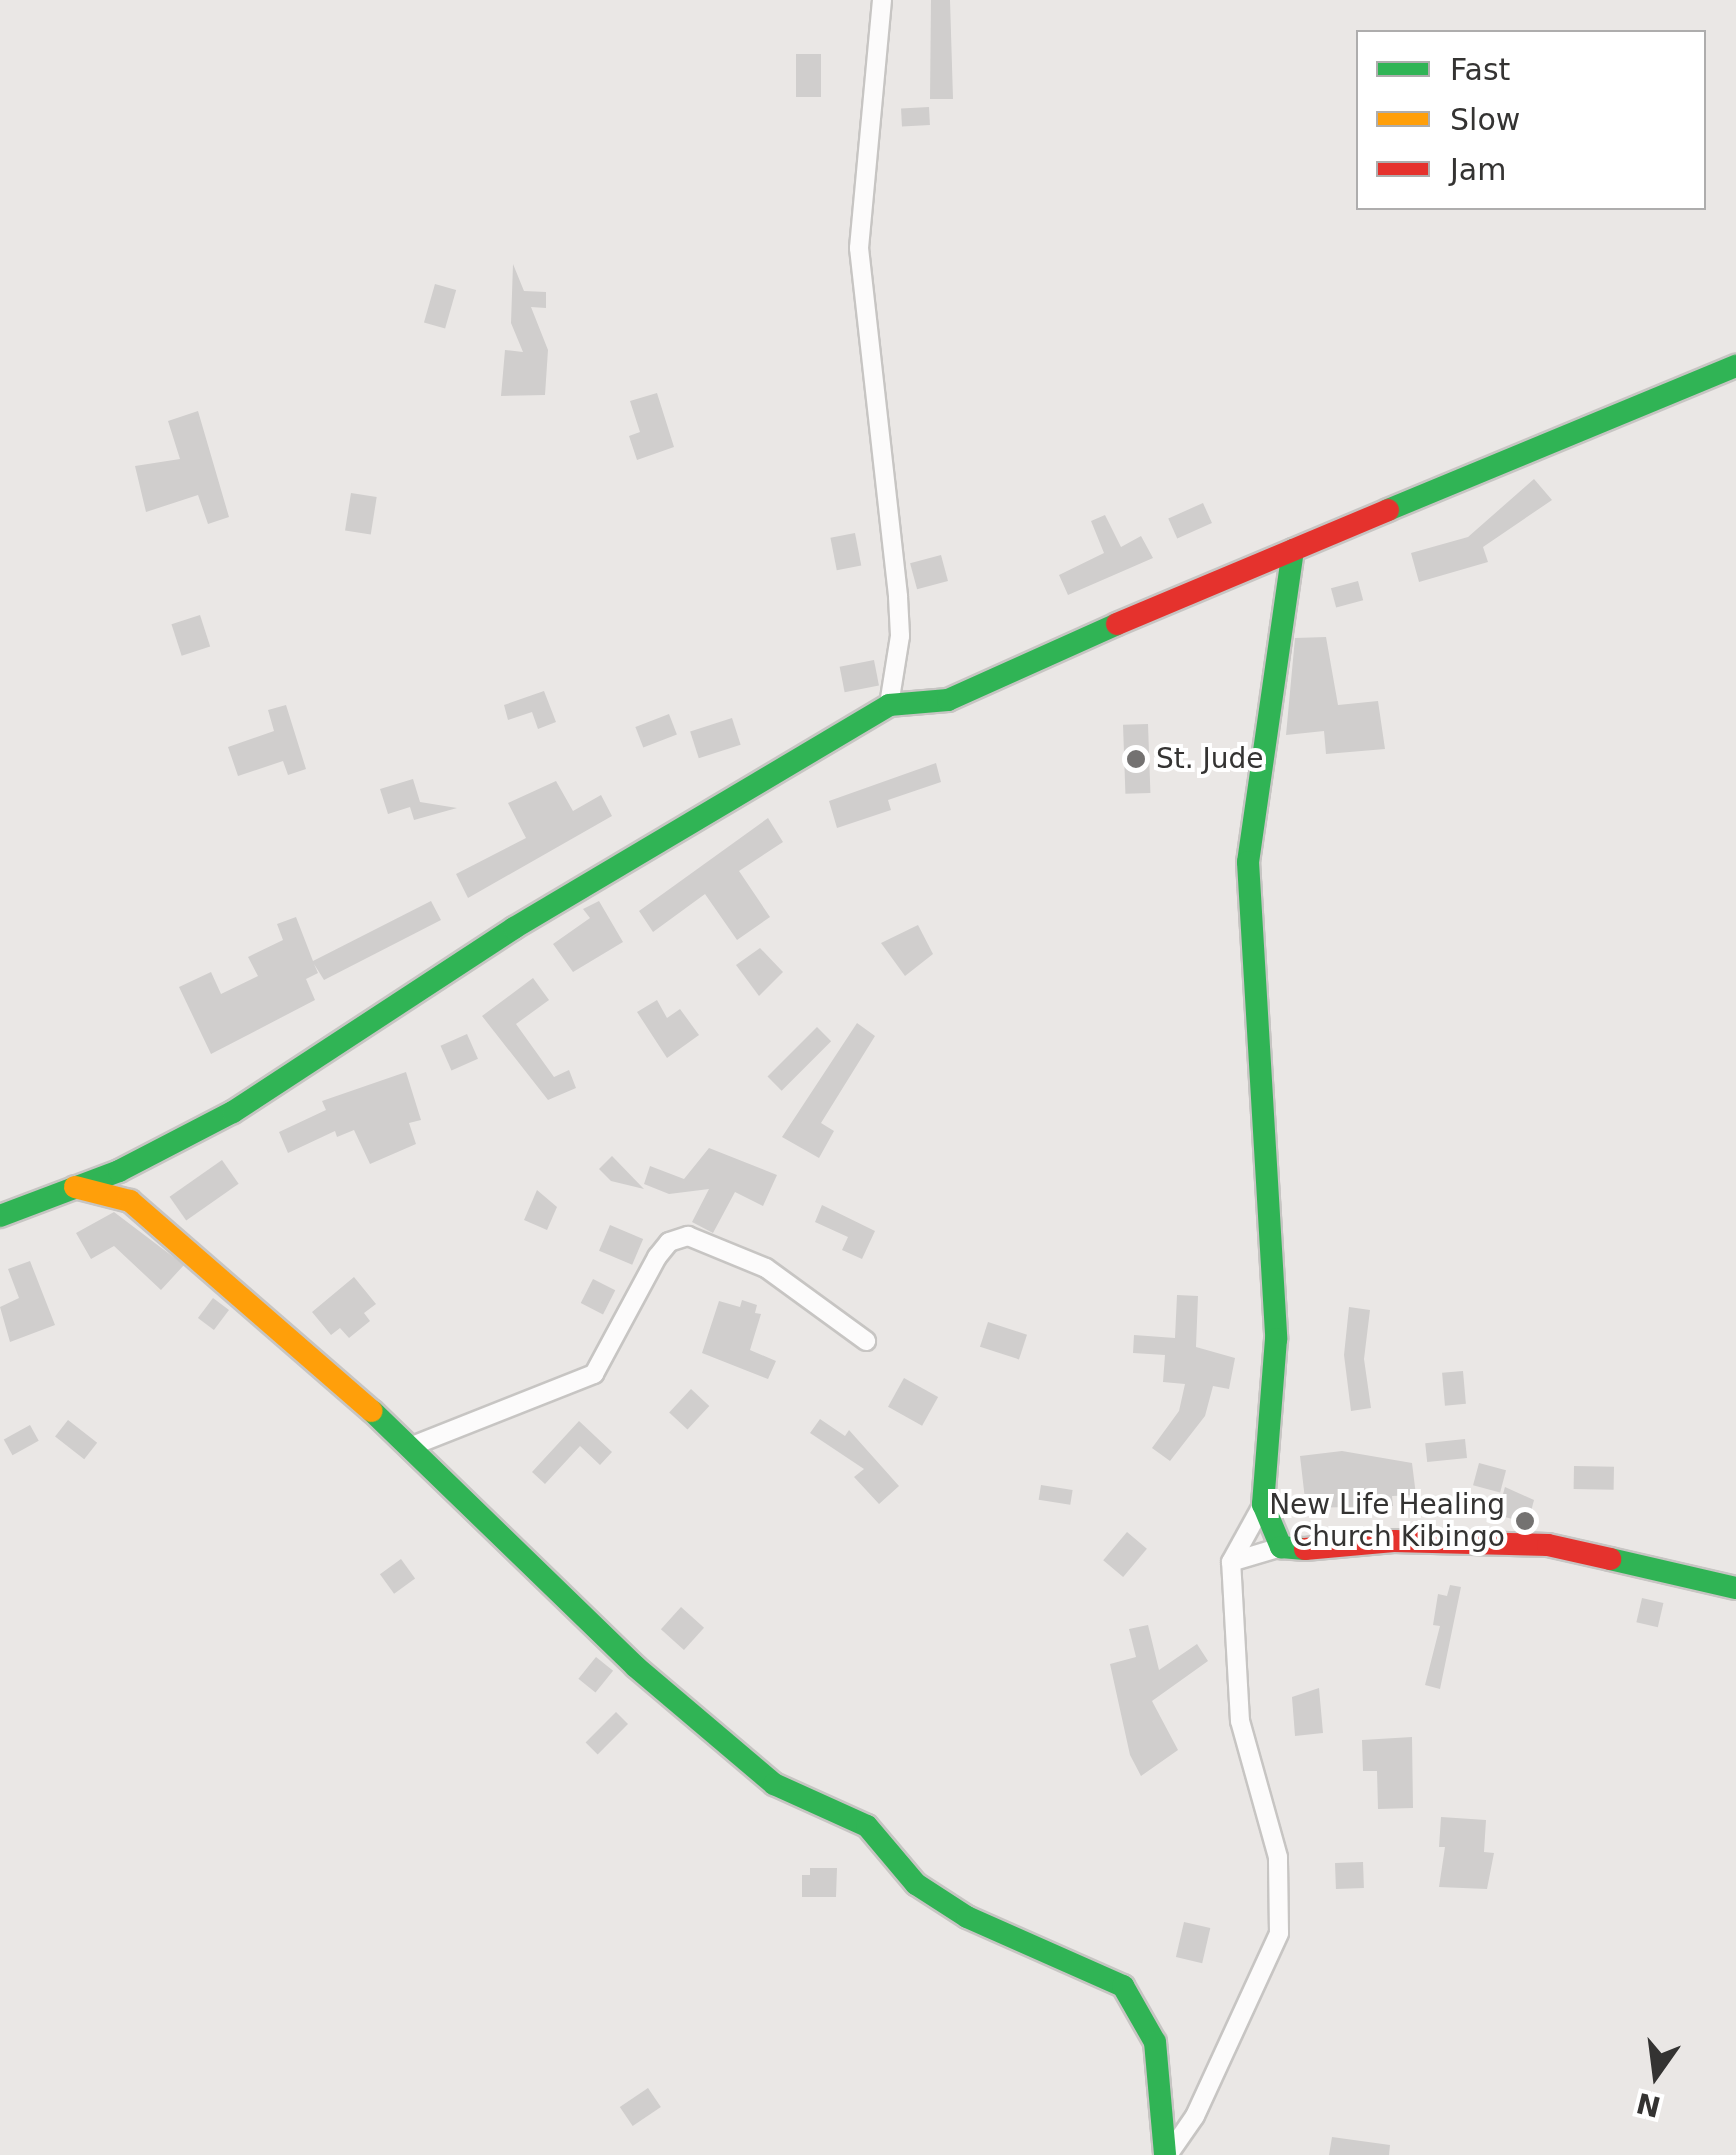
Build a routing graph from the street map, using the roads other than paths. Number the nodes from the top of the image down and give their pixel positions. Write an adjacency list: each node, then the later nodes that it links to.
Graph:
1 (882, 0): 4 (street)
2 (1736, 366): 3 (street)
3 (1293, 550): 4 (street); 9 (street)
4 (889, 705): 5 (street)
5 (75, 1187): 6 (street); 8 (street)
6 (0, 1216)
7 (866, 1341): 8 (street)
8 (412, 1446): 13 (street)
9 (1262, 1504): 10 (street); 11 (street)
10 (1281, 1547): 11 (street); 12 (street)
11 (1232, 1562): 13 (street)
12 (1736, 1588)
13 (1166, 2155)

